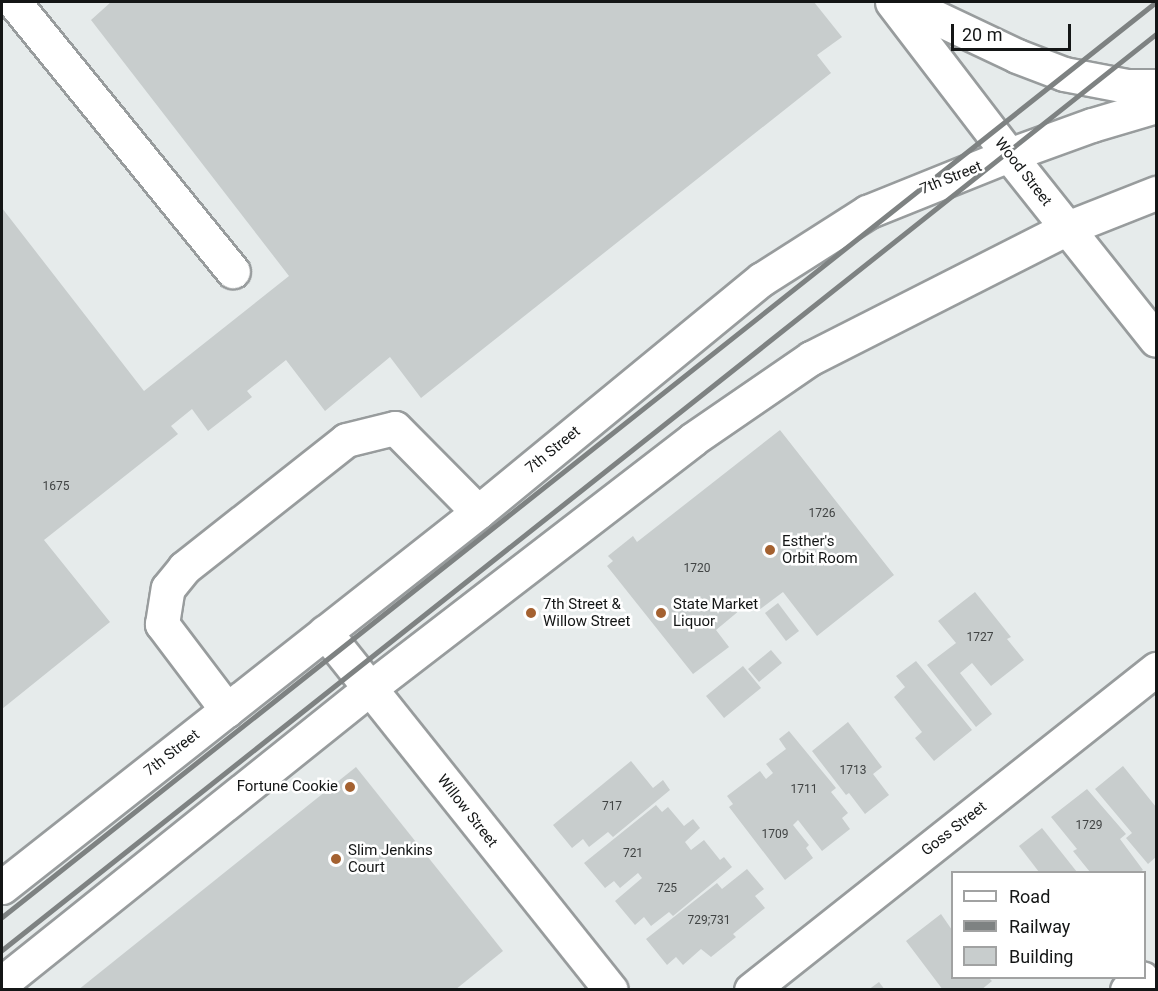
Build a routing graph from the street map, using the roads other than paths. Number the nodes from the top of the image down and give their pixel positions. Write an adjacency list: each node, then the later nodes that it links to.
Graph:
1 (14, 2): 9 (main road)
2 (892, 2): 6 (main road, Wood Street)
3 (903, 2): 4 (main road)
4 (1156, 86)
5 (1156, 106): 6 (main road, 7th Street)
6 (1009, 155): 8 (main road, Wood Street); 11 (main road, 7th Street)
7 (1156, 194): 8 (main road)
8 (1067, 228): 10 (main road, Wood Street); 14 (main road)
9 (233, 271)
10 (1156, 340)
11 (478, 512): 12 (main road, 7th Street); 15 (main road)
12 (325, 632): 14 (main road, Willow Street); 15 (main road, 7th Street)
13 (1156, 669): 20 (main road, Goss Street)
14 (369, 688): 18 (main road); 19 (main road, Willow Street)
15 (227, 710): 16 (main road, 7th Street)
16 (2, 887)
17 (1141, 979): 21 (main road)
18 (2, 983)
19 (611, 990)
20 (751, 990)
21 (1127, 990)

